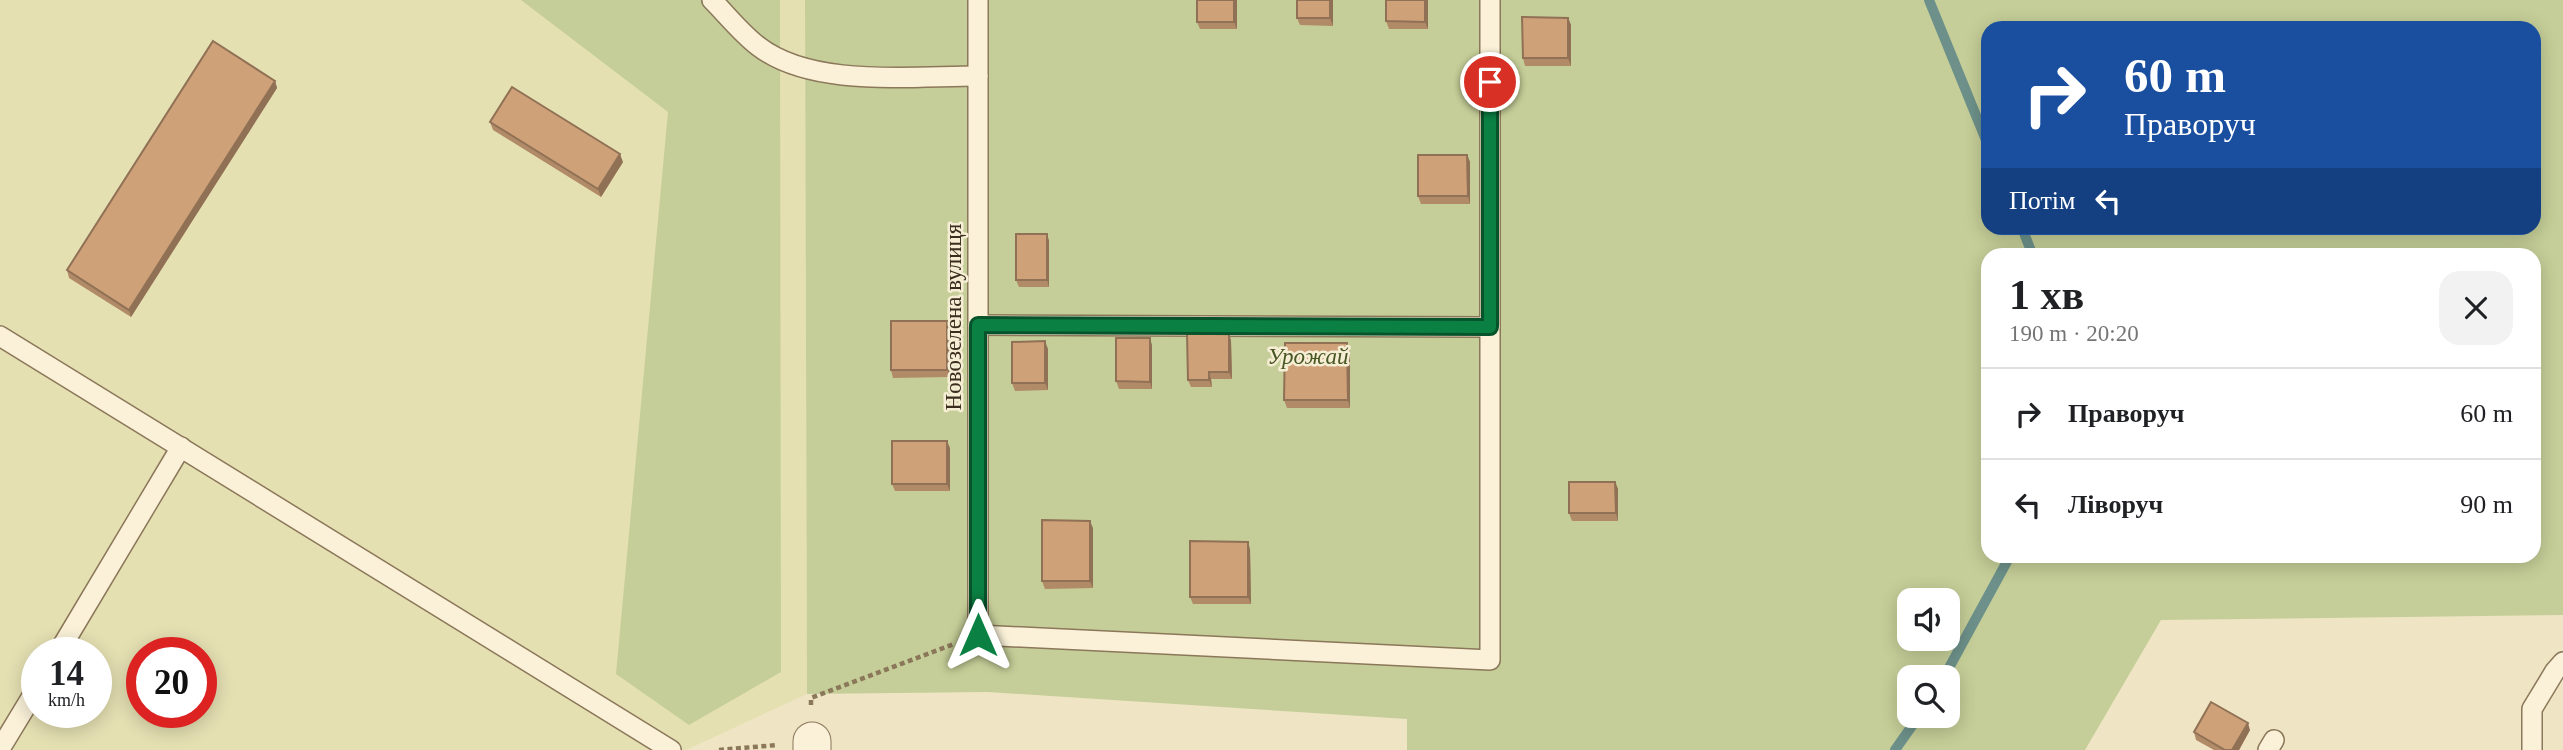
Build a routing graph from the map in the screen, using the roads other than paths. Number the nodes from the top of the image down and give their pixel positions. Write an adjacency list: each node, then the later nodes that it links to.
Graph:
1 (712, 0): 4 (lane)
2 (978, 0): 4 (lane, Новозелена вулиця)
3 (1490, 0): 6 (lane)
4 (978, 76): 5 (lane, Новозелена вулиця)
5 (978, 325): 6 (lane); 6 (lane, Новозелена вулиця)
6 (1490, 327)
7 (0, 336): 8 (lane)
8 (181, 447): 9 (lane); 13 (lane)
9 (68, 637)
10 (2563, 662): 14 (lane)
11 (21, 714): 12 (lane)
12 (0, 749)
13 (671, 750)
14 (2532, 750)

